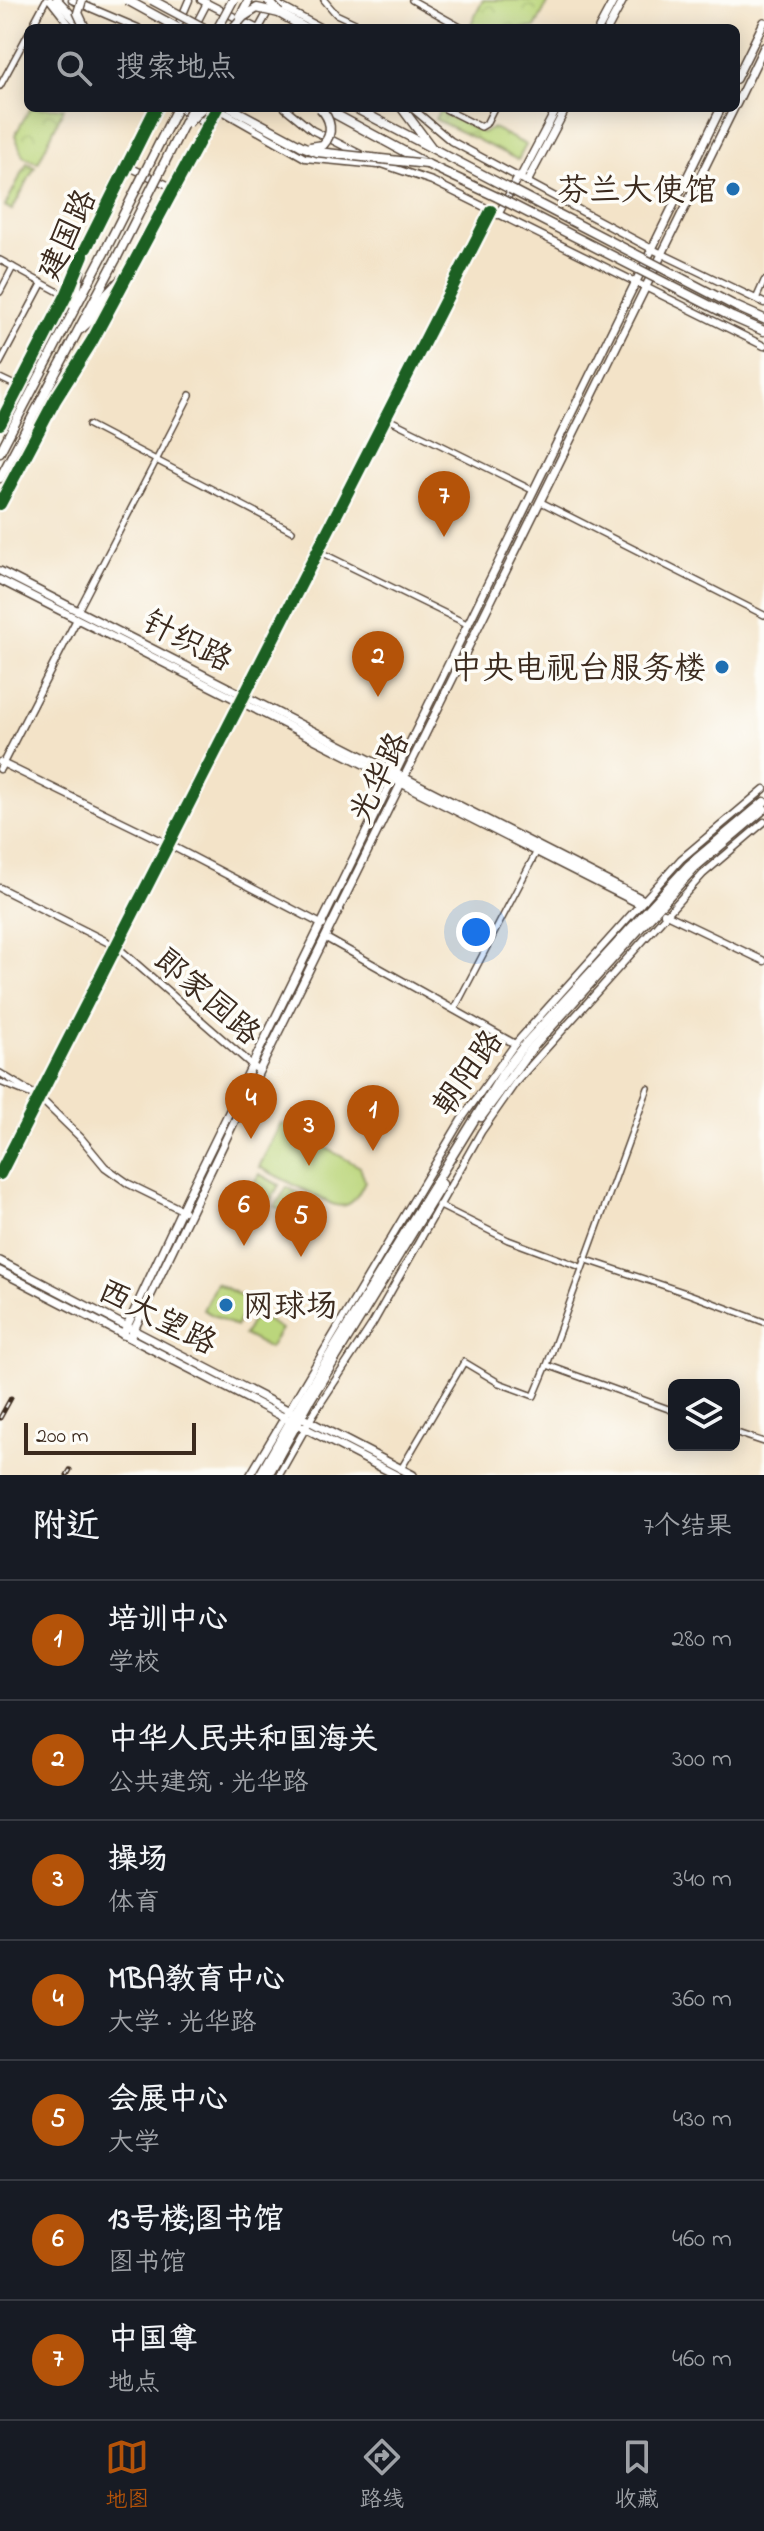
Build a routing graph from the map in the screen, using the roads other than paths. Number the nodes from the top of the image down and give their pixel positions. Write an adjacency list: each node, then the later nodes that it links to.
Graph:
1 (48, 0): 19 (street); 20 (street)
2 (57, 0): 21 (highway)
3 (72, 0): 23 (street)
4 (82, 0): 22 (highway, bridge)
5 (127, 0): 24 (highway, bridge)
6 (152, 0): 27 (highway, bridge)
7 (189, 0): 25 (street)
8 (230, 0): 28 (highway, bridge)
9 (249, 0): 29 (highway, bridge)
10 (268, 0): 17 (highway, bridge)
11 (275, 0): 32 (street); 34 (street)
12 (324, 0): 35 (street)
13 (412, 0): 36 (street)
14 (614, 0): 37 (main road)
15 (623, 0): 38 (main road)
16 (206, 1): 26 (street); 31 (street)
17 (279, 13): 30 (highway, bridge); 33 (highway)
18 (764, 22): 41 (main road)
19 (33, 24)
20 (69, 24)
21 (80, 24)
22 (82, 24)
23 (129, 24)
24 (171, 24)
25 (180, 24)
26 (196, 24)
27 (197, 24)
28 (221, 24)
29 (236, 24)
30 (237, 24)
31 (250, 24)
32 (260, 24)
33 (298, 24)
34 (314, 24)
35 (357, 24)
36 (455, 24)
37 (601, 24)
38 (610, 24)
39 (24, 41): 42 (street)
40 (764, 47): 43 (main road, 光华路)
41 (740, 71)
42 (0, 86)
43 (740, 96)
44 (154, 112): 69 (street, 建国路)
45 (174, 112): 89 (highway, 建国路, bridge)
46 (183, 112): 64 (street)
47 (190, 112): 65 (highway, bridge)
48 (199, 112): 65 (highway, bridge)
49 (215, 112): 64 (street)
50 (224, 112): 70 (street)
51 (239, 112): 66 (highway)
52 (290, 112): 70 (street)
53 (324, 112): 66 (highway, bridge)
54 (330, 112): 68 (highway, bridge)
55 (363, 112): 67 (highway)
56 (405, 112): 67 (highway)
57 (417, 112): 71 (street)
58 (451, 112): 59 (street)
59 (491, 112)
60 (555, 112): 71 (main road)
61 (564, 112): 71 (main road)
62 (719, 112): 74 (main road, 光华路)
63 (732, 112): 76 (main road, 光华路)
64 (205, 129): 72 (street)
65 (178, 136): 91 (highway, 建国路, bridge)
66 (302, 146): 68 (highway, bridge)
67 (431, 148): 90 (highway, bridge)
68 (427, 164): 92 (highway, bridge)
69 (127, 166): 72 (street); 75 (street, 建国路)
70 (382, 166): 73 (street)
71 (522, 179): 73 (street); 74 (street)
72 (172, 187): 79 (street)
73 (494, 213): 82 (street); 99 (street)
74 (652, 249): 76 (street); 82 (main road, 光华路)
75 (83, 255): 85 (street, 建国路); 89 (highway)
76 (664, 255): 83 (main road, 光华路); 87 (street)
77 (0, 260): 78 (street)
78 (13, 267): 81 (street); 84 (street)
79 (128, 272): 86 (street); 91 (highway)
80 (764, 281): 87 (street)
81 (42, 284): 85 (street); 95 (street)
82 (636, 284): 83 (street); 107 (main road, 光华路)
83 (647, 289): 94 (street); 108 (main road, 光华路)
84 (0, 292)
85 (66, 296): 97 (street, 建国路)
86 (114, 298): 93 (highway); 109 (street)
87 (756, 299): 88 (street)
88 (764, 303)
89 (72, 314): 102 (highway, 建国路)
90 (764, 319)
91 (82, 320): 93 (highway, 建国路)
92 (764, 331)
93 (75, 335): 106 (highway, 建国路)
94 (764, 346)
95 (0, 363)
96 (0, 378): 97 (street)
97 (19, 387): 100 (street, 建国路)
98 (190, 395): 105 (street)
99 (386, 418): 107 (street); 111 (street)
100 (0, 424)
101 (89, 425): 105 (street)
102 (13, 428): 103 (highway); 104 (highway, 建国路)
103 (0, 438)
104 (0, 452)
105 (156, 460): 110 (street); 114 (street)
106 (0, 478)
107 (535, 491): 116 (main road, 光华路)
108 (541, 502): 115 (street); 119 (main road, 光华路)
109 (0, 504)
110 (292, 531)
111 (318, 551): 116 (street); 117 (street)
112 (0, 571): 114 (main road, 针织路)
113 (0, 580): 114 (main road, 针织路)
114 (77, 615): 117 (main road, 针织路); 118 (street)
115 (764, 615)
116 (470, 626): 119 (main road, 光华路)
117 (242, 699): 119 (main road, 针织路); 124 (street)
118 (1, 765): 124 (street)
119 (399, 779): 125 (main road, 针织路); 128 (main road, 光华路); 129 (main road, 光华路)
120 (764, 789): 127 (street, 朝阳路)
121 (764, 802): 127 (highway, 朝阳路)
122 (764, 809): 127 (highway, 朝阳路)
123 (764, 822): 127 (street, 朝阳路)
124 (168, 844): 128 (street); 130 (street)
125 (538, 850): 127 (main road, 针织路); 132 (street)
126 (0, 888): 130 (street, 郎家园路)
127 (652, 907): 131 (street); 133 (street, 朝阳路); 136 (street, 朝阳路); 136 (highway, 朝阳路)
128 (323, 925): 134 (main road, 光华路)
129 (326, 938): 132 (street); 134 (main road, 光华路)
130 (117, 947): 134 (street, 郎家园路); 139 (street)
131 (764, 961)
132 (454, 1010): 133 (street)
133 (515, 1044): 136 (street, 朝阳路)
134 (256, 1069): 142 (main road, 光华路); 143 (main road, 光华路)
135 (0, 1073): 139 (street)
136 (506, 1075): 141 (street, 朝阳路); 153 (highway, 朝阳路)
137 (0, 1082): 139 (street)
138 (648, 1088): 144 (street)
139 (39, 1097): 140 (street); 142 (street)
140 (0, 1174)
141 (438, 1205): 146 (street); 153 (street, 朝阳路)
142 (182, 1210): 143 (street); 149 (main road, 光华路)
143 (191, 1215): 149 (main road, 光华路)
144 (584, 1259): 146 (street); 148 (street)
145 (0, 1261): 149 (main road, 西大望路)
146 (581, 1267): 151 (street)
147 (0, 1271): 150 (main road, 西大望路)
148 (764, 1322)
149 (130, 1329): 150 (main road, 光华路); 153 (main road, 西大望路)
150 (126, 1337): 153 (main road, 西大望路)
151 (547, 1365): 152 (street); 156 (street)
152 (668, 1409)
153 (297, 1418): 156 (main road); 157 (street, 朝阳路); 158 (highway, 朝阳路); 159 (highway, 朝阳路); 160 (street, 朝阳路)
154 (740, 1434): 155 (street)
155 (764, 1442)
156 (398, 1472): 161 (main road)
157 (250, 1475)
158 (260, 1475)
159 (268, 1475)
160 (279, 1475)
161 (413, 1475)

